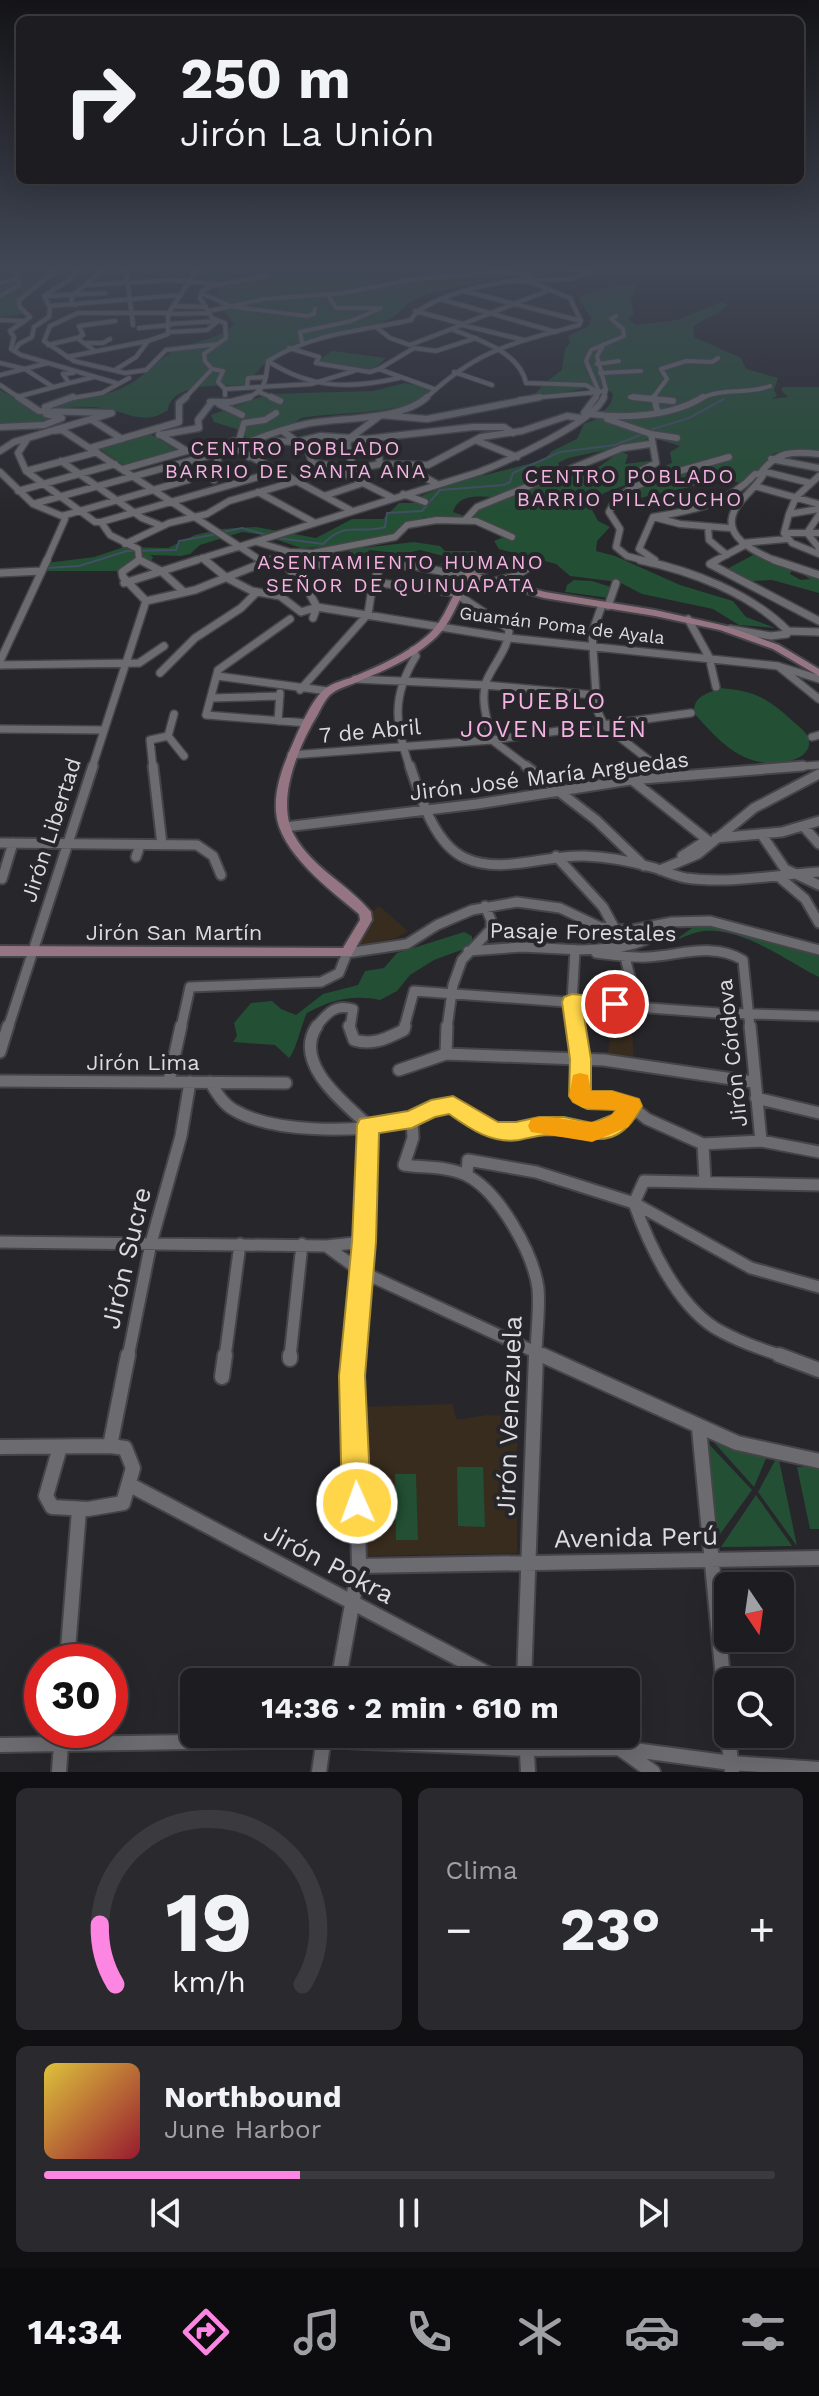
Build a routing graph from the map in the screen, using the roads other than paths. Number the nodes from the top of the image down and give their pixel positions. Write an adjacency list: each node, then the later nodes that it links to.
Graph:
1 (16, 352): 19 (street)
2 (59, 352): 14 (street)
3 (92, 352): 14 (street)
4 (140, 352): 24 (street)
5 (164, 352): 30 (street)
6 (206, 352): 22 (street)
7 (283, 352): 16 (street)
8 (301, 352): 26 (street)
9 (404, 352): 23 (street)
10 (489, 352): 27 (street)
11 (495, 352): 49 (street)
12 (590, 352): 49 (street)
13 (599, 352): 20 (street)
14 (67, 357): 24 (street)
15 (718, 358): 52 (street)
16 (268, 361): 32 (street); 37 (street)
17 (619, 361): 20 (street)
18 (0, 363): 21 (street)
19 (51, 363): 21 (street); 31 (street)
20 (597, 364): 28 (street)
21 (25, 369): 29 (street); 42 (street)
22 (212, 369): 44 (street); 69 (street)
23 (379, 369): 26 (street); 33 (street)
24 (115, 370): 30 (street); 31 (street)
25 (641, 371): 28 (street)
26 (370, 372): 37 (street)
27 (454, 372): 39 (street); 45 (street)
28 (600, 373): 46 (street)
29 (0, 375)
30 (127, 376): 34 (street); 36 (street)
31 (96, 377): 34 (street); 35 (street); 35 (street)
32 (266, 377): 40 (street); 43 (street)
33 (399, 378): 37 (street); 45 (street)
34 (107, 380): 36 (street)
35 (69, 383): 42 (street)
36 (116, 383): 57 (street)
37 (311, 384): 40 (street)
38 (0, 385): 50 (street)
39 (492, 385)
40 (264, 386): 43 (street); 48 (street)
41 (770, 386): 58 (street)
42 (53, 387): 50 (street)
43 (247, 387): 44 (street)
44 (225, 389): 55 (street)
45 (434, 389): 62 (street)
46 (606, 390): 49 (street); 60 (street)
47 (637, 391): 52 (street)
48 (259, 392): 54 (street); 56 (street)
49 (599, 392): 63 (street); 65 (street)
50 (17, 397): 57 (street)
51 (630, 397): 52 (street)
52 (654, 397): 53 (street); 58 (street)
53 (673, 398)
54 (280, 401)
55 (210, 402): 56 (street); 74 (street)
56 (219, 404): 61 (street)
57 (39, 410): 66 (street); 68 (street)
58 (657, 410): 64 (street)
59 (276, 413): 86 (street)
60 (591, 414): 63 (street); 64 (street)
61 (242, 415)
62 (381, 415): 65 (street); 67 (street); 79 (street)
63 (577, 417): 72 (street); 95 (street)
64 (604, 417): 73 (street)
65 (399, 419): 75 (street)
66 (92, 420): 70 (street); 82 (street)
67 (332, 421): 71 (street); 76 (street)
68 (0, 427)
69 (152, 430): 74 (street); 82 (street)
70 (50, 431): 77 (street); 88 (street)
71 (284, 432): 78 (street); 84 (street)
72 (513, 433): 75 (street); 83 (street)
73 (651, 434): 81 (street); 87 (street)
74 (159, 435): 91 (street)
75 (408, 435): 80 (street)
76 (321, 436): 79 (street); 84 (street)
77 (28, 438): 90 (street); 109 (street)
78 (256, 438): 85 (street); 86 (street)
79 (350, 438): 80 (street); 106 (street)
80 (376, 438): 103 (street)
81 (677, 438)
82 (122, 439): 88 (street)
83 (475, 440): 95 (street); 104 (street)
84 (296, 442): 85 (street); 101 (street)
85 (275, 443): 94 (street)
86 (238, 444): 89 (street); 94 (street)
87 (650, 444): 116 (street); 147 (street)
88 (90, 448): 92 (street)
89 (220, 450): 97 (street); 119 (street)
90 (0, 451)
91 (186, 451): 97 (street); 99 (street)
92 (97, 452): 100 (street); 102 (street)
93 (819, 454): 98 (street)
94 (249, 457): 110 (street)
95 (517, 457): 124 (street)
96 (729, 457): 116 (street)
97 (199, 458): 105 (street)
98 (769, 459): 107 (street); 114 (street)
99 (155, 460): 105 (street); 108 (street)
100 (61, 461): 109 (street); 115 (street)
101 (312, 463): 106 (street); 111 (street)
102 (115, 464): 108 (street); 115 (street)
103 (380, 464): 104 (street); 106 (street)
104 (416, 466): 124 (street)
105 (167, 467): 117 (street); 127 (street)
106 (353, 468): 113 (street)
107 (819, 468)
108 (123, 469): 117 (street)
109 (26, 471): 122 (street)
110 (279, 471): 120 (street); 137 (street)
111 (313, 471): 113 (street); 120 (street)
112 (0, 472): 128 (street)
113 (341, 472): 123 (street)
114 (761, 473): 121 (street); 126 (street); 145 (street)
115 (78, 474): 122 (street); 125 (street)
116 (669, 474): 171 (street)
117 (133, 476): 125 (street); 127 (street)
118 (819, 476): 121 (street)
119 (214, 480)
120 (298, 481): 129 (street); 132 (street)
121 (810, 483): 134 (street)
122 (42, 484): 128 (street); 131 (street)
123 (360, 484): 132 (street); 133 (street)
124 (437, 484): 130 (street)
125 (96, 486): 131 (street); 135 (street)
126 (758, 487): 134 (street); 152 (street)
127 (151, 489): 135 (street); 137 (street)
128 (18, 491): 138 (street)
129 (258, 492): 146 (street); 149 (street)
130 (403, 494): 133 (street); 136 (street)
131 (60, 496): 138 (street); 140 (street)
132 (324, 496): 141 (street)
133 (391, 497): 141 (street)
134 (796, 497): 139 (street); 143 (street)
135 (116, 499): 140 (street); 142 (street)
136 (425, 502)
137 (170, 503): 142 (street); 146 (street)
138 (33, 504): 144 (street)
139 (818, 505): 143 (street); 153 (street)
140 (78, 510): 144 (street); 148 (street)
141 (352, 511): 149 (street)
142 (135, 512): 148 (street); 150 (street)
143 (789, 514): 155 (street)
144 (62, 517): 173 (street)
145 (653, 517): 151 (street); 171 (street)
146 (193, 518): 150 (street); 160 (street)
147 (466, 519): 156 (street); 162 (street)
148 (99, 522): 159 (street)
149 (315, 523): 157 (street)
150 (162, 526): 159 (street)
151 (708, 527): 152 (street); 164 (street)
152 (729, 528): 158 (street)
153 (807, 533): 154 (street); 155 (street); 161 (street)
154 (819, 533)
155 (785, 536): 158 (street); 163 (street)
156 (512, 537)
157 (257, 541): 160 (street); 162 (street)
158 (743, 544): 164 (street); 177 (street)
159 (129, 545): 167 (street)
160 (237, 547): 166 (street); 168 (street)
161 (819, 548)
162 (290, 552): 165 (street)
163 (819, 554)
164 (727, 555): 194 (street)
165 (279, 557): 168 (street); 170 (street)
166 (202, 558): 174 (street); 178 (street)
167 (139, 559): 174 (street); 181 (street)
168 (264, 563): 178 (street)
169 (383, 563): 170 (street); 176 (street); 180 (street)
170 (294, 564): 189 (street)
171 (666, 565): 197 (street)
172 (529, 567): 176 (street); 179 (street); 183 (street)
173 (41, 571): 175 (street); 204 (street)
174 (161, 571): 181 (street); 184 (street)
175 (0, 573)
176 (469, 575): 179 (street); 186 (street)
177 (819, 575)
178 (227, 578): 184 (street); 185 (street)
179 (496, 581): 183 (street)
180 (373, 582): 186 (street); 190 (street)
181 (124, 583): 187 (street)
182 (616, 583): 188 (street)
183 (518, 587): 188 (street)
184 (184, 592): 187 (street)
185 (257, 592): 189 (street, Guamán Poma de Ayala); 207 (street)
186 (455, 593): 195 (street); 199 (street)
187 (146, 601): 205 (street, Jirón Libertad)
188 (605, 606): 193 (street); 201 (street)
189 (317, 607): 190 (street, Guamán Poma de Ayala); 191 (street)
190 (368, 614): 195 (street, Guamán Poma de Ayala); 214 (street)
191 (313, 618)
192 (290, 619): 208 (street)
193 (688, 619): 196 (street); 203 (street)
194 (819, 621)
195 (442, 626): 199 (street, Guamán Poma de Ayala); 202 (street)
196 (723, 628): 197 (street); 209 (street)
197 (787, 632): 198 (street)
198 (818, 635)
199 (509, 638): 201 (street, Guamán Poma de Ayala); 212 (street)
200 (164, 646): 205 (street)
201 (592, 647): 203 (street, Guamán Poma de Ayala); 217 (street)
202 (413, 650): 210 (street); 211 (street)
203 (709, 657): 206 (street, Guamán Poma de Ayala); 213 (street)
204 (0, 663): 205 (street)
205 (123, 664): 226 (street, Jirón Libertad)
206 (778, 666): 209 (street, Guamán Poma de Ayala); 219 (street)
207 (160, 673)
208 (217, 676): 215 (street); 218 (street)
209 (819, 676)
210 (355, 679): 211 (street); 216 (street)
211 (400, 682): 212 (street); 229 (street)
212 (485, 685): 217 (street); 228 (street)
213 (716, 687)
214 (300, 690): 215 (street); 216 (street)
215 (280, 691): 218 (street); 222 (street)
216 (328, 691): 223 (street)
217 (594, 695): 224 (street)
218 (211, 698): 222 (street)
219 (819, 699)
220 (691, 713): 224 (street, 7 de Abril)
221 (174, 714): 227 (street)
222 (278, 721): 223 (street)
223 (307, 723): 230 (street)
224 (604, 725): 228 (street, 7 de Abril); 234 (street)
225 (0, 729): 226 (street)
226 (103, 730): 245 (street, Jirón Libertad)
227 (168, 736): 231 (street); 248 (street)
228 (492, 740): 229 (street, 7 de Abril); 236 (street)
229 (402, 746): 230 (street, 7 de Abril); 237 (street)
230 (291, 755): 239 (street)
231 (184, 756)
232 (819, 765): 234 (street, Jirón José María Arguedas)
233 (819, 774): 242 (street)
234 (671, 778): 235 (street, Jirón José María Arguedas)
235 (630, 780): 236 (street, Jirón José María Arguedas); 242 (street)
236 (558, 790): 237 (street, Jirón José María Arguedas); 251 (street)
237 (427, 809): 239 (street, Jirón José María Arguedas); 249 (street)
238 (819, 821): 240 (street)
239 (285, 827): 267 (street)
240 (805, 828): 241 (street); 246 (street)
241 (762, 835): 242 (street); 253 (street)
242 (713, 840): 251 (street)
243 (0, 843): 244 (street)
244 (13, 843): 245 (street); 256 (street)
245 (67, 844): 247 (street); 265 (street, Jirón Libertad)
246 (819, 844)
247 (140, 845): 248 (street); 250 (street)
248 (162, 845): 254 (street)
249 (556, 856): 251 (street); 261 (street)
250 (136, 857)
251 (651, 868): 255 (street)
252 (819, 872): 253 (street)
253 (792, 874): 255 (street); 257 (street)
254 (221, 875)
255 (778, 876): 260 (street)
256 (2, 879)
257 (819, 885)
258 (485, 906): 261 (street); 266 (street); 267 (street)
259 (672, 922): 261 (street); 262 (street); 263 (street)
260 (819, 923)
261 (615, 929)
262 (575, 950): 266 (street, Pasaje Forestales); 268 (street, Pasaje Forestales); 271 (street)
263 (819, 950)
264 (0, 951): 265 (street, Jirón San Martín)
265 (33, 951): 267 (street, Jirón San Martín); 275 (street, Jirón Libertad)
266 (468, 951): 270 (street)
267 (347, 953): 280 (street)
268 (625, 957): 269 (street, Pasaje Forestales); 272 (street)
269 (743, 960): 273 (street, Jirón Córdova)
270 (454, 991): 271 (street); 276 (street); 289 (street)
271 (572, 1002): 272 (street); 277 (street)
272 (637, 1005): 273 (street)
273 (747, 1016): 274 (street); 283 (street, Jirón Córdova)
274 (819, 1016)
275 (0, 1052)
276 (446, 1054): 277 (street); 278 (street)
277 (581, 1059): 283 (street); 286 (street)
278 (399, 1070)
279 (0, 1081): 280 (street, Jirón Lima)
280 (169, 1081): 281 (street, Jirón Lima)
281 (190, 1082): 282 (street, Jirón Lima); 299 (street, Jirón Sucre)
282 (210, 1082): 284 (street, Jirón Lima); 289 (street)
283 (753, 1082): 285 (street, Jirón Córdova)
284 (286, 1083)
285 (756, 1098): 287 (street); 290 (street, Jirón Córdova)
286 (631, 1106): 288 (street); 291 (street)
287 (819, 1113)
288 (412, 1119): 289 (street); 293 (street)
289 (368, 1125): 298 (street)
290 (761, 1141): 291 (street); 292 (street)
291 (703, 1144): 294 (street)
292 (819, 1152)
293 (467, 1175): 296 (street); 305 (street, Jirón Venezuela)
294 (705, 1181): 295 (street); 296 (street)
295 (819, 1185)
296 (634, 1203): 304 (street); 307 (street)
297 (0, 1242): 299 (street)
298 (364, 1242): 302 (street); 303 (street)
299 (151, 1243): 300 (street); 310 (street, Jirón Sucre)
300 (240, 1244): 301 (street); 308 (street)
301 (302, 1244): 302 (street); 306 (street)
302 (326, 1246): 303 (street)
303 (362, 1272): 305 (street); 319 (street)
304 (819, 1287)
305 (534, 1349): 309 (street); 318 (street, Jirón Venezuela)
306 (290, 1359)
307 (819, 1370)
308 (222, 1377)
309 (699, 1428): 313 (street); 317 (street)
310 (110, 1446): 312 (street); 314 (street)
311 (0, 1447): 312 (street)
312 (60, 1447): 315 (street)
313 (819, 1461)
314 (132, 1486): 315 (street); 320 (street, Jirón Pokra)
315 (79, 1510): 321 (street)
316 (819, 1558): 317 (street, Avenida Perú)
317 (711, 1560): 318 (street, Avenida Perú); 325 (street)
318 (528, 1563): 319 (street, Avenida Perú); 324 (street, Jirón Venezuela)
319 (359, 1566): 320 (street)
320 (351, 1603): 322 (street); 323 (street, Jirón Pokra)
321 (68, 1644)
322 (340, 1668)
323 (476, 1668)
324 (524, 1668)
325 (722, 1668)
326 (128, 1737): 327 (street)
327 (180, 1737)
328 (24, 1742): 329 (street)
329 (0, 1745)
330 (61, 1748): 337 (street)
331 (322, 1748): 338 (street)
332 (527, 1748): 339 (street)
333 (619, 1748): 335 (street); 340 (street)
334 (730, 1748): 335 (street)
335 (732, 1768): 336 (street)
336 (819, 1769)
337 (59, 1772)
338 (319, 1772)
339 (528, 1772)
340 (653, 1772)

